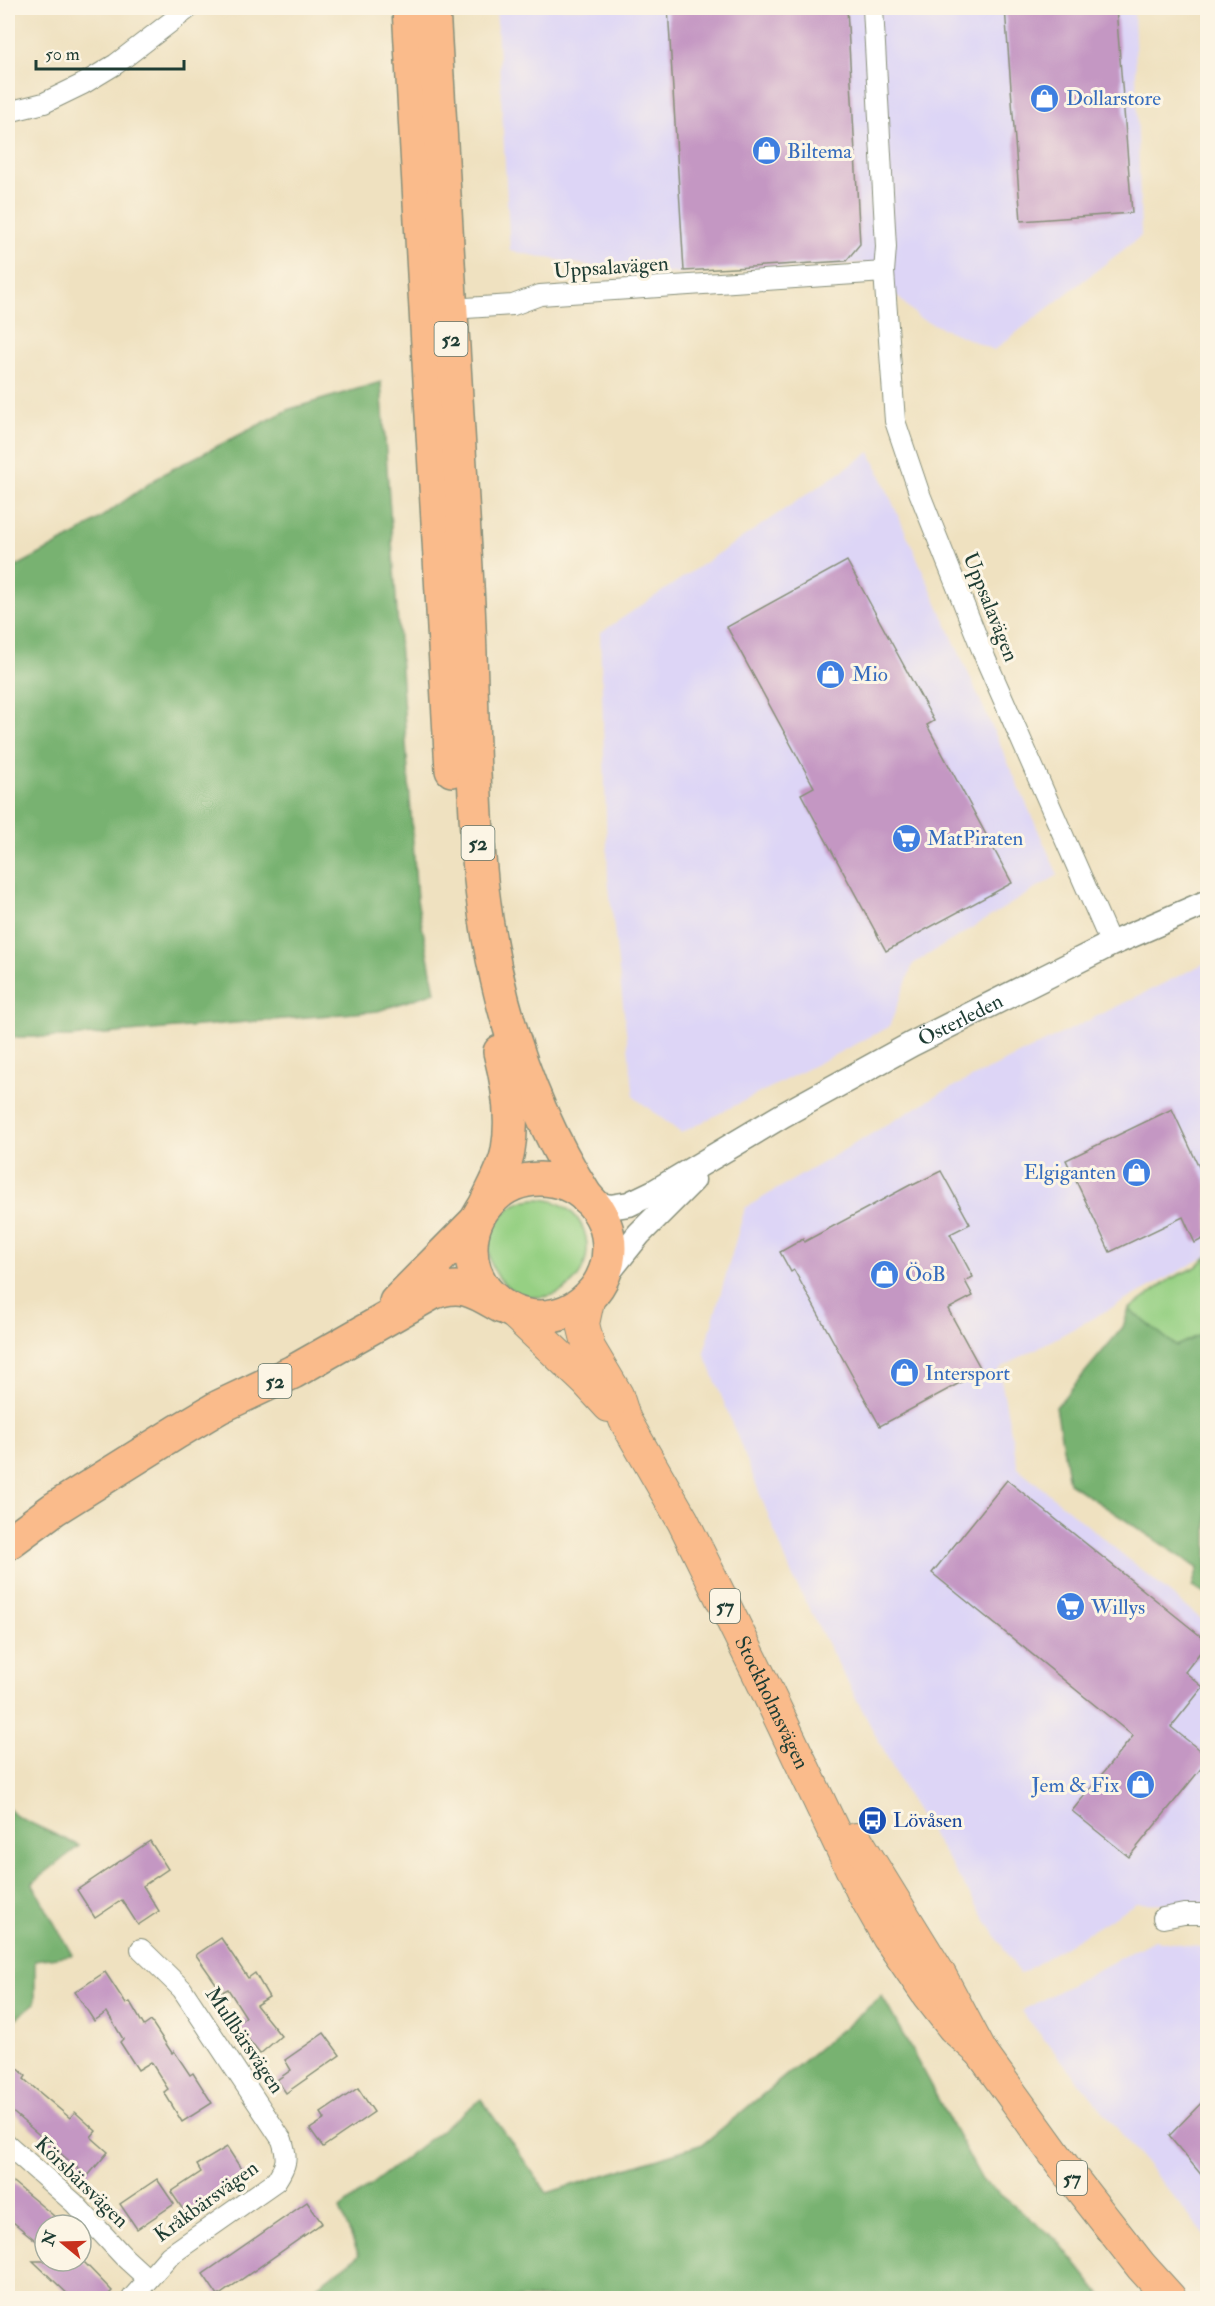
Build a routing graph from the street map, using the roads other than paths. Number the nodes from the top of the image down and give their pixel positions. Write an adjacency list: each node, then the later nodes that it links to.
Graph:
1 (189, 8): 5 (street)
2 (409, 8): 7 (highway, 52)
3 (433, 8): 7 (highway, 52)
4 (873, 8): 6 (street, Uppsalavägen)
5 (8, 112)
6 (884, 272): 7 (street, Uppsalavägen); 9 (street, Uppsalavägen)
7 (437, 310): 11 (highway, 52); 12 (highway, 52)
8 (1208, 902): 9 (street, Österleden)
9 (1111, 944): 10 (street, Österleden)
10 (721, 1153): 11 (street, Österleden); 13 (street, Österleden)
11 (589, 1201): 12 (highway, 52); 13 (highway, 52)
12 (481, 1214): 14 (highway, 52); 15 (highway, 52)
13 (594, 1291): 14 (highway, 52); 16 (main road, Stockholmsvägen / 57)
14 (508, 1310): 15 (highway, 52); 16 (main road, Stockholmsvägen / 57)
15 (371, 1326): 17 (highway, 52)
16 (625, 1420): 25 (main road, Stockholmsvägen / 57)
17 (8, 1543)
18 (1208, 1914): 19 (street)
19 (1162, 1918)
20 (141, 1949): 22 (street, Mullbärsvägen)
21 (8, 2145): 23 (street, Körsbärsvägen)
22 (284, 2169): 23 (street, Kråkbärsvägen)
23 (148, 2279): 24 (street, Kråkbärsvägen)
24 (132, 2298)
25 (1170, 2298)

